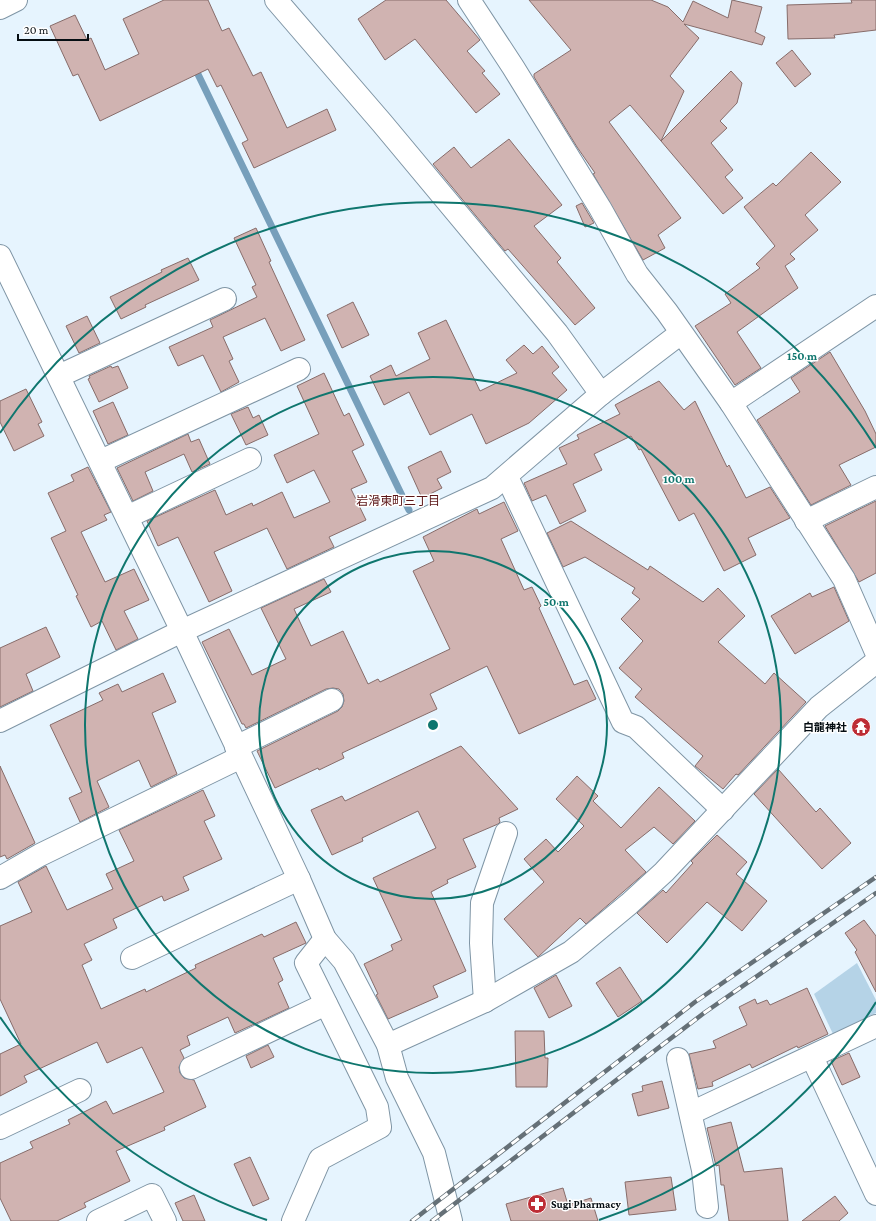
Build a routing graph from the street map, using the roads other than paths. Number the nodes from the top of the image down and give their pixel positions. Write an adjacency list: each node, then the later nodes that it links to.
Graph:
1 (16, 0): 4 (street)
2 (276, 0): 11 (street)
3 (469, 0): 8 (street)
4 (0, 8)
5 (0, 256): 10 (street)
6 (225, 299): 10 (street)
7 (876, 306): 12 (street)
8 (681, 333): 11 (street); 12 (street)
9 (299, 369): 14 (street)
10 (59, 376): 14 (street)
11 (601, 394): 15 (street)
12 (731, 403): 18 (street)
13 (250, 459): 17 (street)
14 (101, 461): 17 (street)
15 (507, 477): 19 (street); 25 (street)
16 (876, 487): 18 (street)
17 (127, 517): 19 (street)
18 (806, 521): 20 (street)
19 (182, 631): 23 (street); 24 (street)
20 (876, 652)
21 (876, 662): 25 (street)
22 (332, 700): 24 (street)
23 (0, 721)
24 (238, 752): 27 (street); 28 (street)
25 (723, 810): 31 (street)
26 (506, 833): 31 (street)
27 (0, 878)
28 (299, 879): 29 (street); 30 (street)
29 (325, 939): 32 (street); 34 (street)
30 (132, 958)
31 (485, 1001): 34 (street)
32 (326, 1004): 37 (street); 46 (street)
33 (876, 1026): 35 (street)
34 (388, 1045): 47 (street)
35 (812, 1057): 39 (street); 41 (street)
36 (678, 1059): 39 (street)
37 (191, 1068)
38 (80, 1090): 40 (street)
39 (691, 1113): 43 (street)
40 (0, 1128)
41 (870, 1165): 42 (street)
42 (876, 1194)
43 (707, 1207)
44 (98, 1221): 45 (street)
45 (165, 1221)
46 (293, 1221)
47 (451, 1221)

